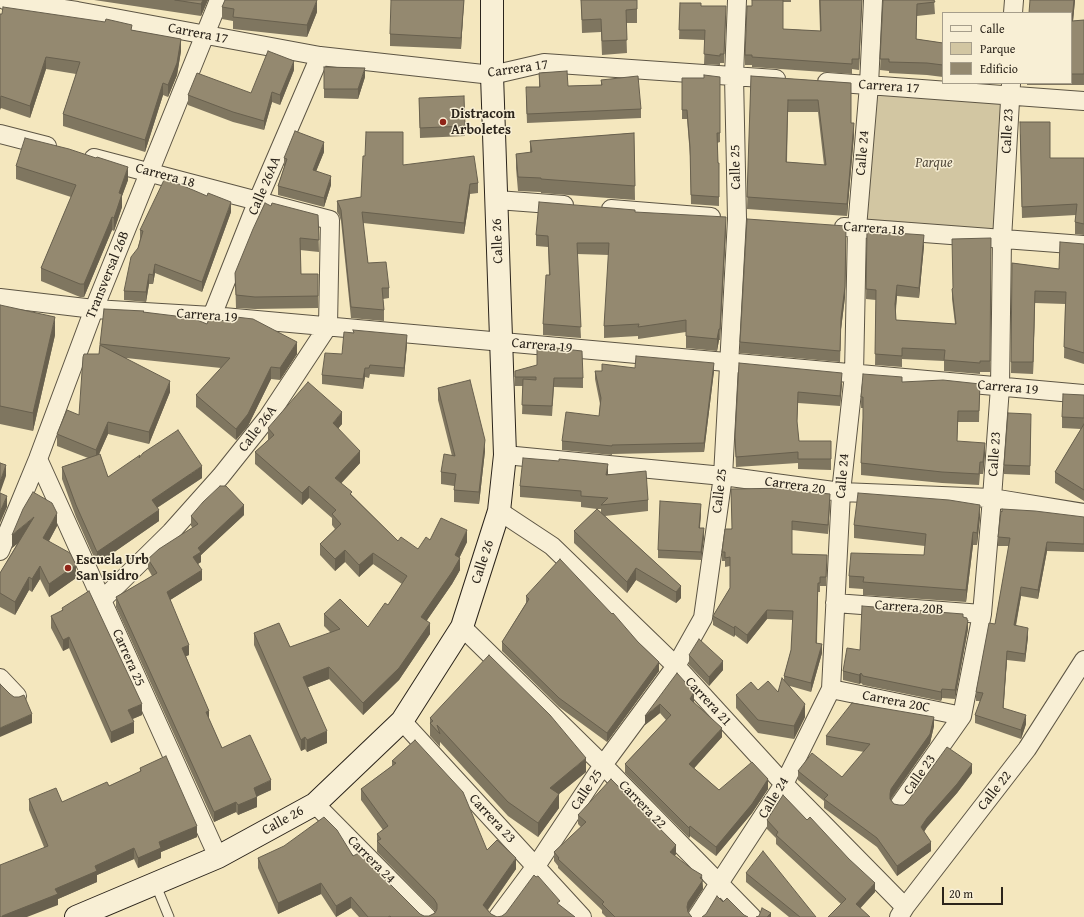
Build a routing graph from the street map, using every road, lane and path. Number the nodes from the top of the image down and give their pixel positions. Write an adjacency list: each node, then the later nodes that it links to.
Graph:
1 (5, 0): 7 (street, Carrera 17)
2 (219, 0): 9 (street, Transversal 26B)
3 (492, 0): 11 (main road, Calle 26)
4 (737, 0): 12 (street, Calle 25)
5 (873, 0): 15 (street, Calle 24)
6 (1014, 0): 8 (street)
7 (78, 6): 9 (street, Carrera 17)
8 (1013, 12)
9 (204, 36): 10 (street, Carrera 17); 19 (street, Transversal 26B)
10 (320, 56): 11 (street, Carrera 17); 20 (street, Calle 26AA)
11 (492, 75): 12 (street, Carrera 17); 21 (main road, Calle 26)
12 (734, 76): 13 (street, Carrera 17); 22 (street, Calle 25)
13 (790, 80)
14 (814, 82): 15 (street, Carrera 17)
15 (870, 85): 16 (street, Carrera 17); 24 (street, Calle 24)
16 (1010, 89): 17 (street, Carrera 17); 25 (street, Calle 23)
17 (1084, 101)
18 (0, 134): 19 (street, Carrera 18)
19 (150, 172): 20 (street, Carrera 18); 28 (street, Transversal 26B)
20 (258, 200): 29 (street, Calle 26AA); 30 (street, Carrera 18)
21 (497, 200): 22 (street); 31 (main road, Calle 26)
22 (745, 219): 32 (street, Calle 25)
23 (827, 226): 24 (street, Carrera 18)
24 (857, 228): 25 (street, Carrera 18); 33 (street, Calle 24)
25 (1002, 239): 26 (street, Carrera 18); 34 (street, Calle 23)
26 (1084, 245)
27 (0, 298): 28 (street, Carrera 19)
28 (94, 308): 29 (street, Carrera 19); 37 (street, Transversal 26B)
29 (212, 316): 30 (street, Carrera 19)
30 (328, 326): 31 (street, Carrera 19); 44 (street, Calle 26A)
31 (502, 342): 32 (street, Carrera 19); 36 (main road, Calle 26)
32 (729, 362): 33 (street, Carrera 19); 38 (street, Calle 25)
33 (854, 374): 34 (street, Carrera 19); 39 (street, Calle 24)
34 (1000, 387): 35 (street, Carrera 19); 40 (street, Calle 23)
35 (1084, 394)
36 (505, 455): 38 (street, Carrera 20); 41 (main road, Calle 26)
37 (38, 459): 43 (street, Transversal 26B); 44 (street, Carrera 25)
38 (722, 476): 39 (street, Carrera 20); 49 (street, Calle 25)
39 (841, 492): 40 (street, Carrera 20); 45 (street, Calle 24)
40 (992, 498): 42 (street, Carrera 20); 46 (street, Calle 23)
41 (499, 512): 47 (main road, Calle 26); 49 (street, Carrera 21)
42 (1084, 513)
43 (0, 551)
44 (102, 600): 59 (street, Carrera 25)
45 (835, 603): 46 (street, Carrera 20B); 51 (street, Calle 24)
46 (982, 614): 53 (street, Calle 23)
47 (462, 627): 54 (main road, Calle 26); 55 (street, Carrera 22)
48 (1084, 660): 63 (street, Calle 22)
49 (676, 666): 55 (street, Calle 25); 56 (street, Carrera 21)
50 (0, 678): 52 (street)
51 (831, 689): 53 (street, Carrera 20C); 56 (street, Calle 24)
52 (17, 696)
53 (962, 716): 58 (street, Calle 23)
54 (402, 721): 57 (main road, Calle 26); 60 (street, Carrera 23)
55 (603, 765): 60 (street, Calle 25); 62 (street, Carrera 22)
56 (784, 784): 62 (street, Calle 24); 63 (street, Carrera 21)
57 (315, 804): 59 (main road, Calle 26); 66 (street, Carrera 24)
58 (900, 804)
59 (218, 857): 61 (main road, Calle 26)
60 (536, 866): 67 (street, Calle 25); 68 (street, Carrera 23)
61 (155, 882): 64 (main road, Calle 26); 65 (lane)
62 (720, 884): 69 (street, Calle 24); 70 (street, Carrera 22)
63 (902, 912)
64 (76, 917)
65 (169, 917)
66 (427, 917)
67 (498, 917)
68 (582, 917)
69 (697, 917)
70 (752, 917)

